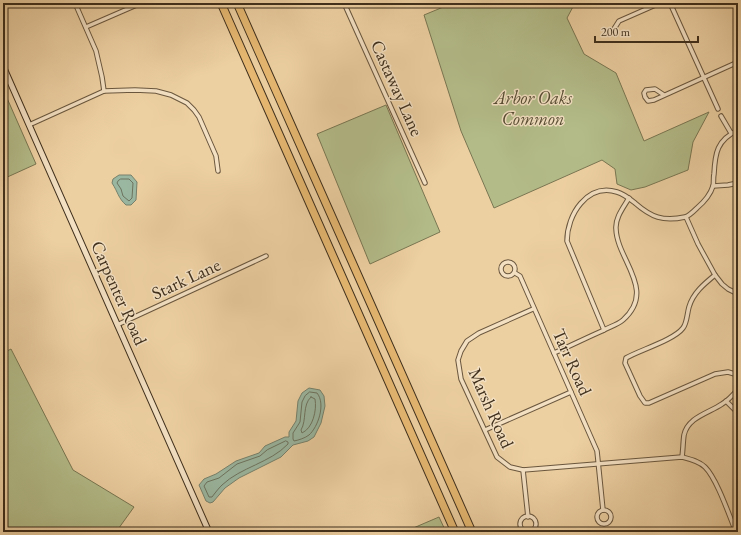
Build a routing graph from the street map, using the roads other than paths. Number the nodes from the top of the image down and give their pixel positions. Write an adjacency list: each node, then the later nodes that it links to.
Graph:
1 (75, 3): 8 (street)
2 (221, 3): 46 (highway)
3 (237, 3): 47 (highway)
4 (344, 3): 21 (street, Castaway Lane)
5 (660, 3): 9 (street)
6 (670, 3): 12 (street)
7 (139, 4): 8 (street)
8 (86, 27): 13 (street)
9 (612, 32)
10 (738, 62): 12 (street)
11 (3, 66): 17 (main road, Carpenter Road)
12 (704, 78): 14 (street); 15 (street)
13 (104, 91): 17 (street); 20 (street)
14 (664, 95): 14 (street)
15 (718, 109)
16 (721, 116): 19 (street)
17 (29, 125): 31 (main road, Carpenter Road)
18 (738, 130): 19 (street)
19 (731, 133): 23 (street)
20 (218, 171)
21 (425, 183)
22 (738, 183): 23 (street)
23 (713, 186): 25 (street)
24 (628, 198): 25 (street); 32 (street); 32 (street)
25 (686, 217): 28 (street)
26 (266, 256): 31 (street, Stark Lane)
27 (515, 272): 27 (street); 30 (street, Tarr Road)
28 (715, 274): 29 (street); 34 (street)
29 (738, 294)
30 (534, 309): 33 (street, Tarr Road); 39 (street, Marsh Road)
31 (117, 325): 45 (main road, Carpenter Road)
32 (604, 330): 33 (street)
33 (554, 353): 36 (street, Tarr Road)
34 (738, 375)
35 (738, 389): 37 (street)
36 (571, 392): 39 (street); 41 (street, Tarr Road)
37 (726, 401): 38 (street); 40 (street)
38 (738, 413)
39 (484, 430): 42 (street, Marsh Road)
40 (682, 457): 41 (street, Marsh Road); 48 (street)
41 (599, 464): 42 (street, Marsh Road); 43 (street, Tarr Road)
42 (523, 470): 44 (street)
43 (603, 510)
44 (528, 517): 44 (street)
45 (209, 532)
46 (455, 532)
47 (472, 532)
48 (736, 532)

